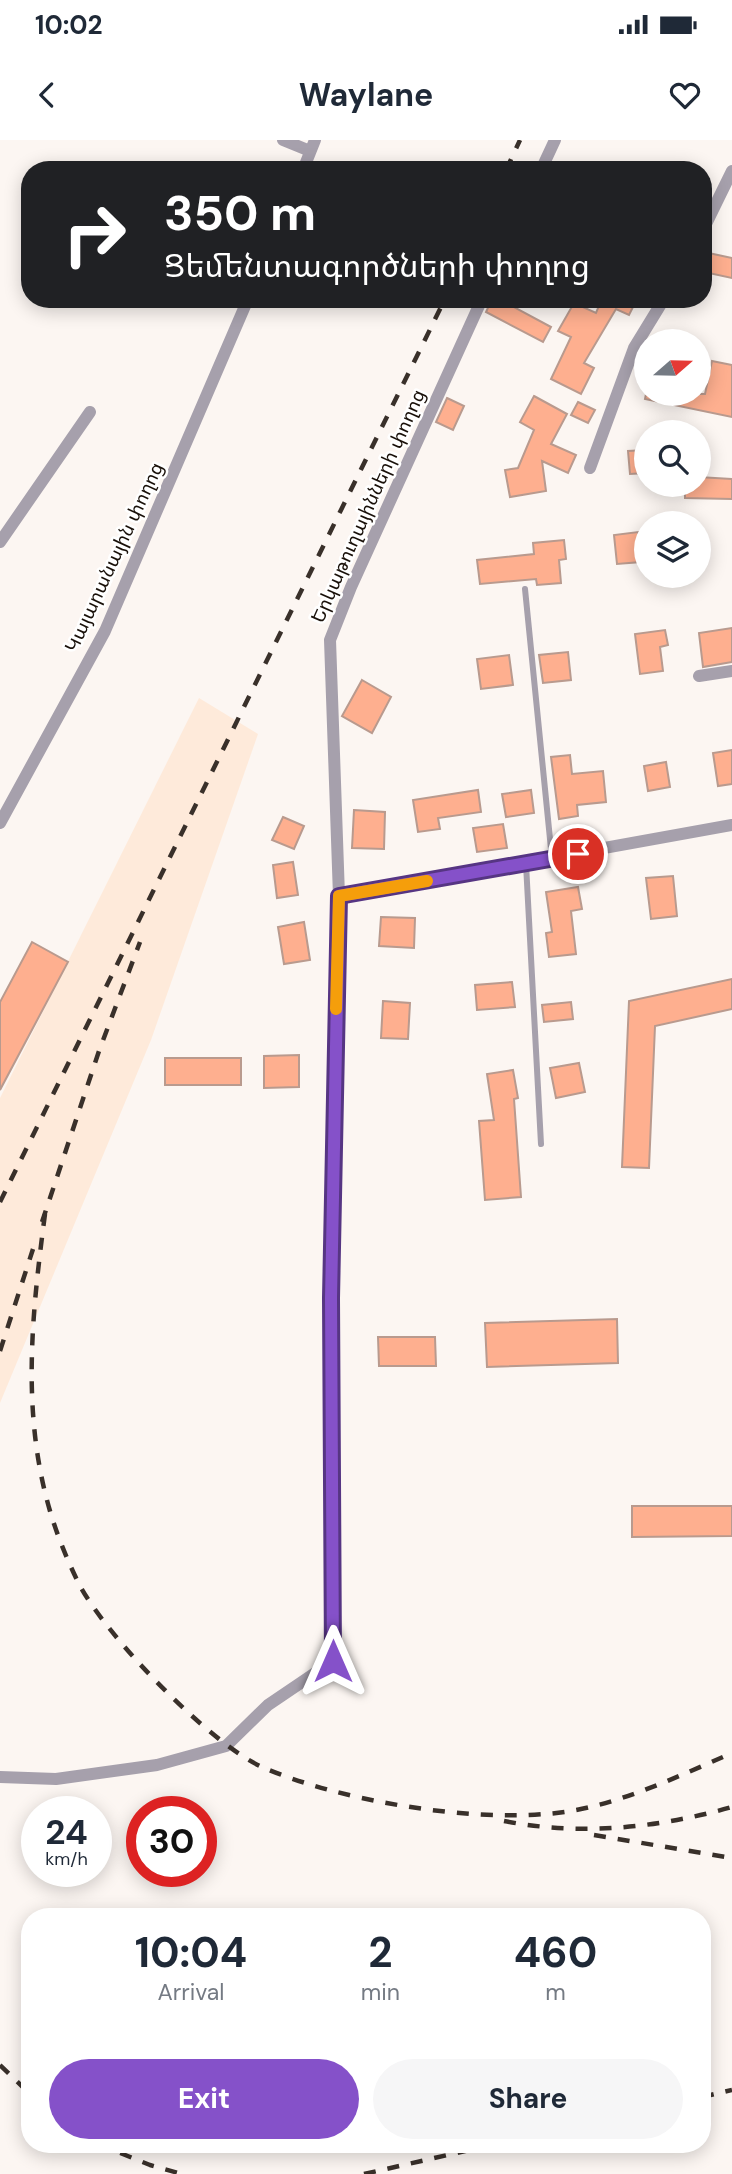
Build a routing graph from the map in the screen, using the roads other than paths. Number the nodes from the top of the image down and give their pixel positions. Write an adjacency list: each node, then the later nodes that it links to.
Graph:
1 (282, 140): 3 (street)
2 (555, 140): 4 (street)
3 (313, 146)
4 (545, 161)
5 (732, 171): 6 (street)
6 (712, 212)
7 (244, 308): 16 (street, Կայարանային փողոց)
8 (478, 308): 20 (street, Երկաթուղայինների փողոց)
9 (658, 308): 11 (street)
10 (90, 412): 12 (street)
11 (590, 468)
12 (0, 542)
13 (526, 589): 18 (lane)
14 (732, 671): 15 (street)
15 (699, 676)
16 (0, 823)
17 (732, 825): 18 (street)
18 (552, 859): 19 (street)
19 (526, 864): 20 (street); 21 (lane)
20 (339, 896): 22 (street, Երկաթուղայինների փողոց)
21 (541, 1144)
22 (0, 1776)

